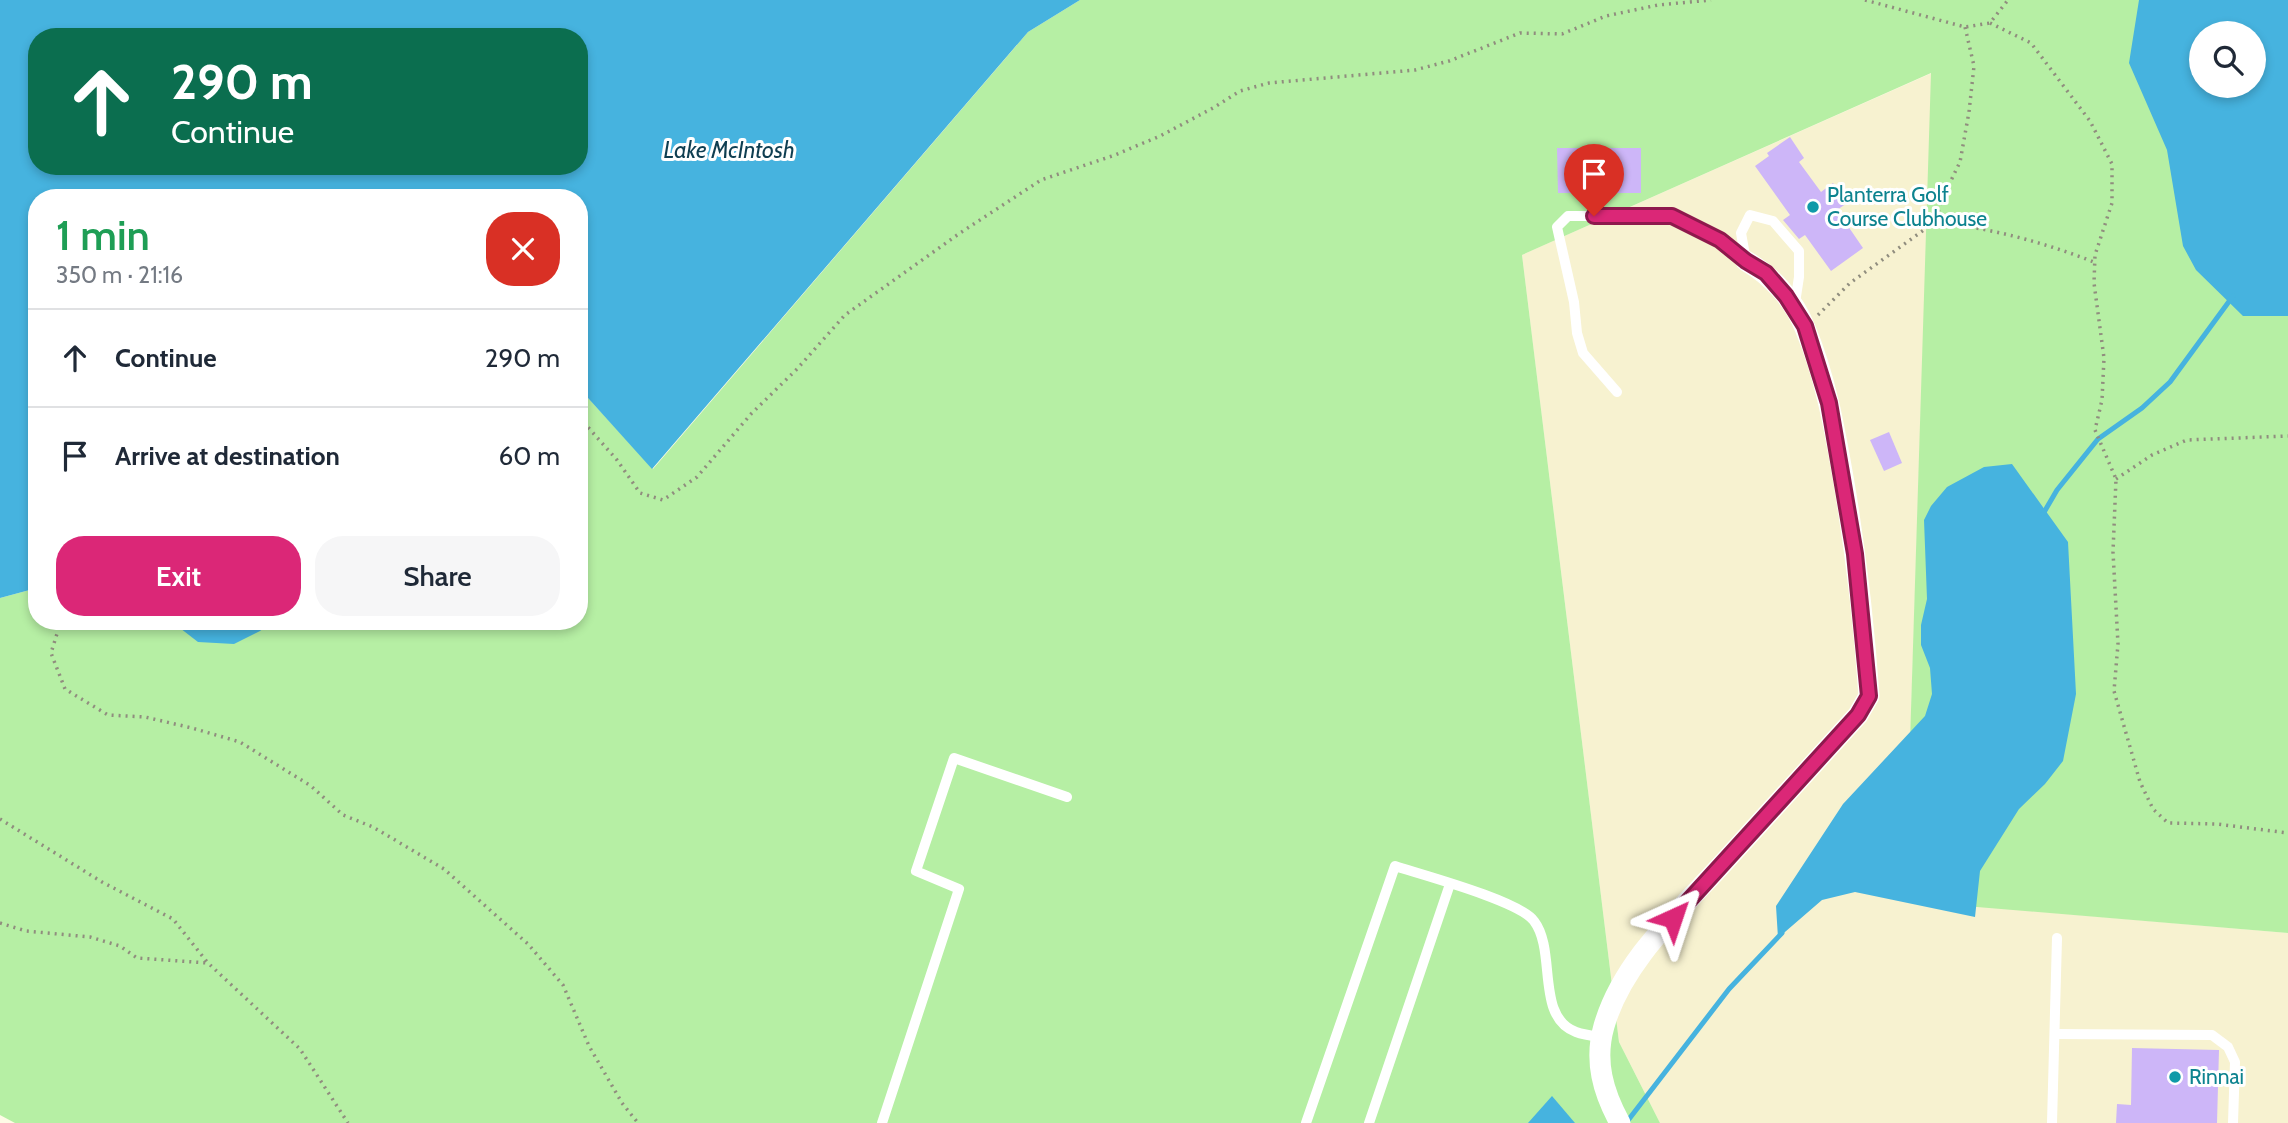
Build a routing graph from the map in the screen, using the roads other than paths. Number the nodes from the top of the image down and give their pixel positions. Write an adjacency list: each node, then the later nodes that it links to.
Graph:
1 (1746, 261): 2 (street); 2 (lane); 3 (lane)
2 (1799, 317): 8 (street)
3 (1617, 392)
4 (1067, 797): 9 (lane)
5 (1450, 884): 8 (lane); 10 (lane); 11 (lane)
6 (2057, 938): 7 (lane)
7 (2054, 1034): 13 (lane); 14 (lane)
8 (1602, 1037): 12 (street)
9 (882, 1123)
10 (1306, 1123)
11 (1369, 1123)
12 (1620, 1123)
13 (2052, 1123)
14 (2233, 1123)

